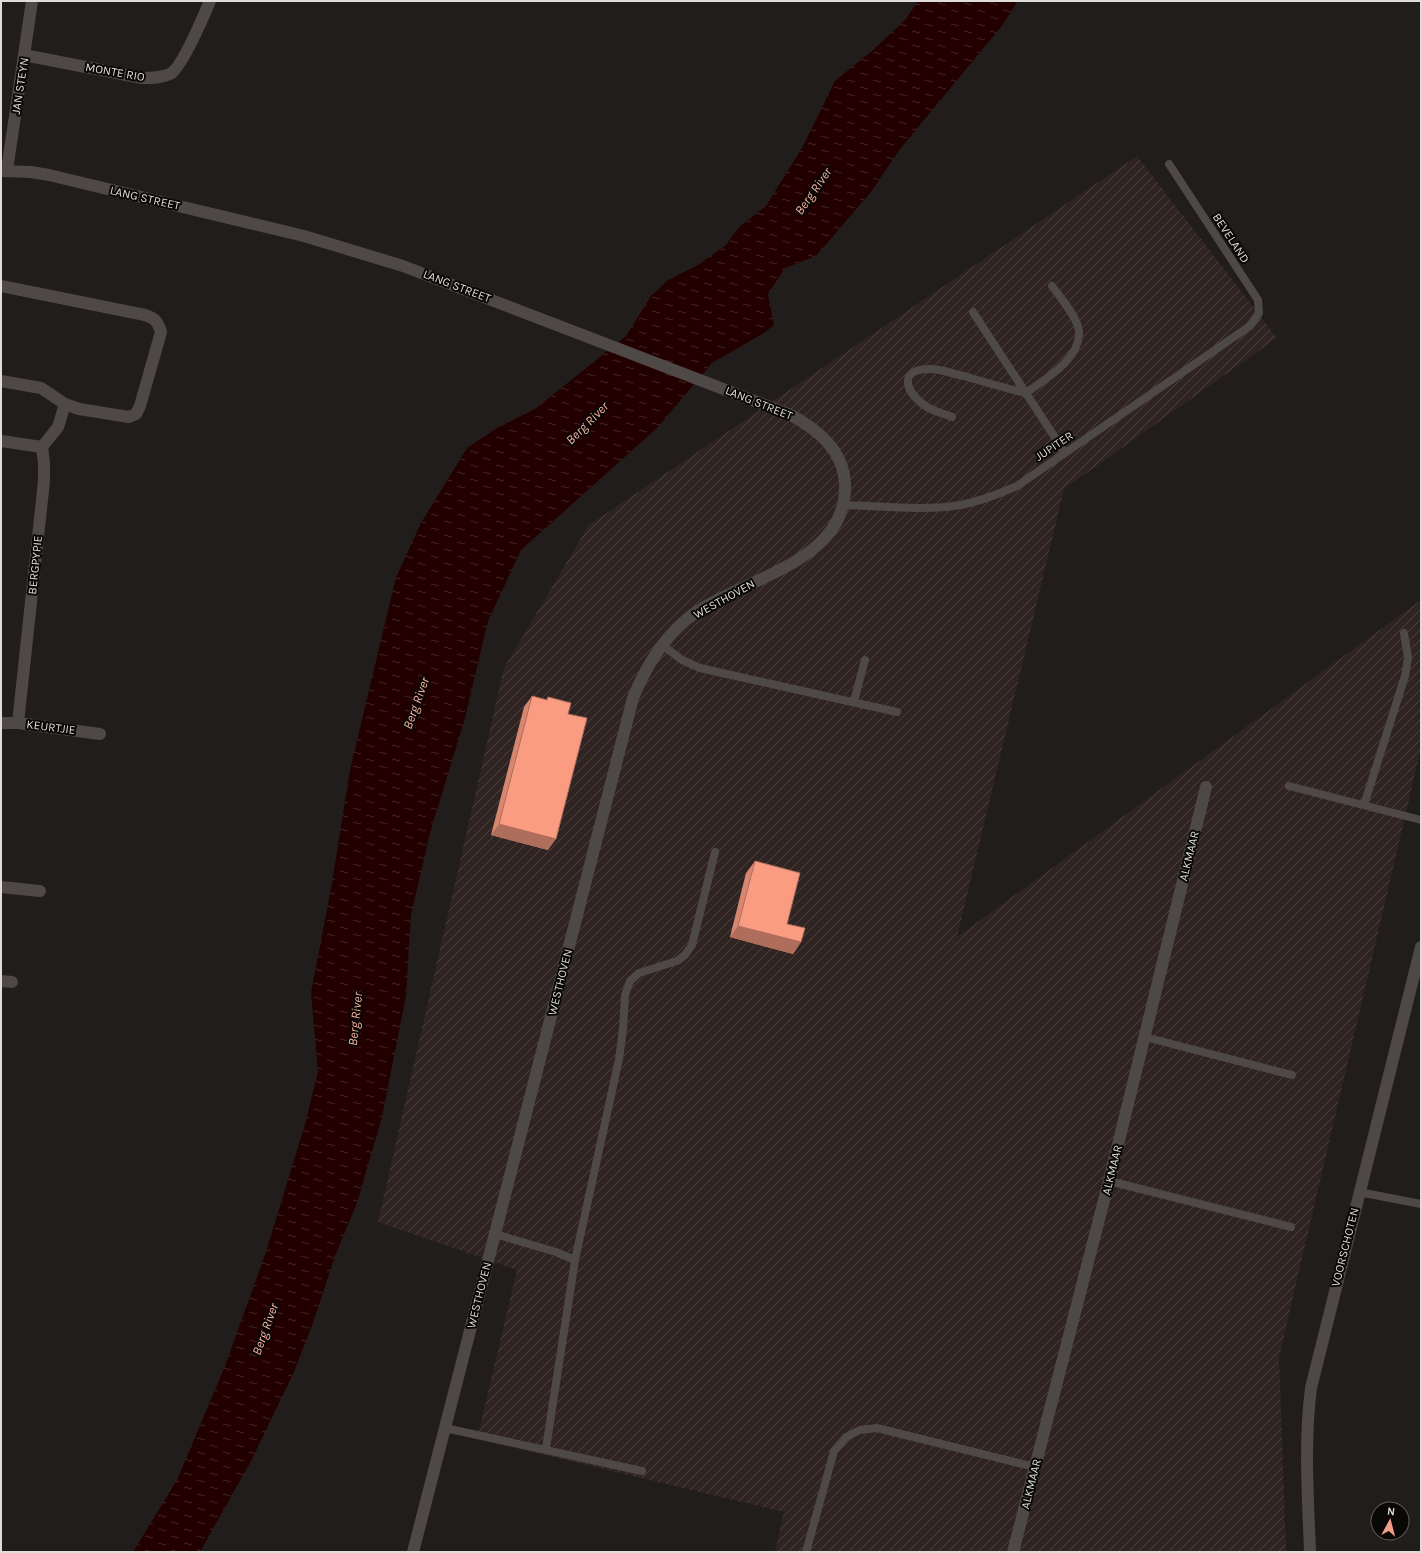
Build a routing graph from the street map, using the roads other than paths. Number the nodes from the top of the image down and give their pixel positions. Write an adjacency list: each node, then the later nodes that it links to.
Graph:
1 (32, 1): 3 (street, JAN STEYN)
2 (210, 1): 3 (street, MONTE RIO)
3 (24, 55): 5 (street, JAN STEYN)
4 (1169, 164): 9 (lane, BEVELAND)
5 (4, 171): 17 (street, LANG STREET)
6 (1, 286): 12 (street)
7 (1052, 286): 11 (lane)
8 (973, 312): 11 (lane)
9 (1250, 326): 16 (lane, JUPITER)
10 (1, 381): 12 (street)
11 (1026, 393): 13 (lane); 16 (lane)
12 (65, 404): 15 (street)
13 (952, 417)
14 (1, 441): 15 (street)
15 (42, 447): 24 (street, BERGPYPIE)
16 (1065, 453): 17 (lane, JUPITER)
17 (844, 505): 19 (street, WESTHOVEN)
18 (1404, 633): 28 (lane)
19 (662, 645): 21 (lane); 40 (street, WESTHOVEN)
20 (864, 660): 21 (lane)
21 (854, 701): 22 (lane)
22 (897, 712)
23 (1, 723): 24 (street, KEURTJIE)
24 (18, 723): 25 (street, KEURTJIE)
25 (100, 734)
26 (1289, 786): 28 (lane)
27 (1206, 787): 34 (street, ALKMAAR)
28 (1364, 805): 29 (lane)
29 (1421, 820)
30 (715, 852): 41 (lane)
31 (1, 887): 32 (street)
32 (40, 890)
33 (1421, 947): 37 (street, VOORSCHOTEN)
34 (1145, 1038): 35 (lane); 36 (street, ALKMAAR)
35 (1292, 1075)
36 (1110, 1181): 39 (lane); 44 (street, ALKMAAR)
37 (1359, 1192): 38 (lane); 49 (street, VOORSCHOTEN)
38 (1421, 1204)
39 (1291, 1227)
40 (495, 1234): 41 (lane); 42 (street, WESTHOVEN)
41 (575, 1260): 43 (lane)
42 (445, 1428): 43 (lane); 46 (street, WESTHOVEN)
43 (546, 1448): 45 (lane)
44 (1035, 1468): 47 (lane); 48 (street, ALKMAAR)
45 (642, 1471)
46 (413, 1552)
47 (806, 1552)
48 (1013, 1552)
49 (1310, 1552)

